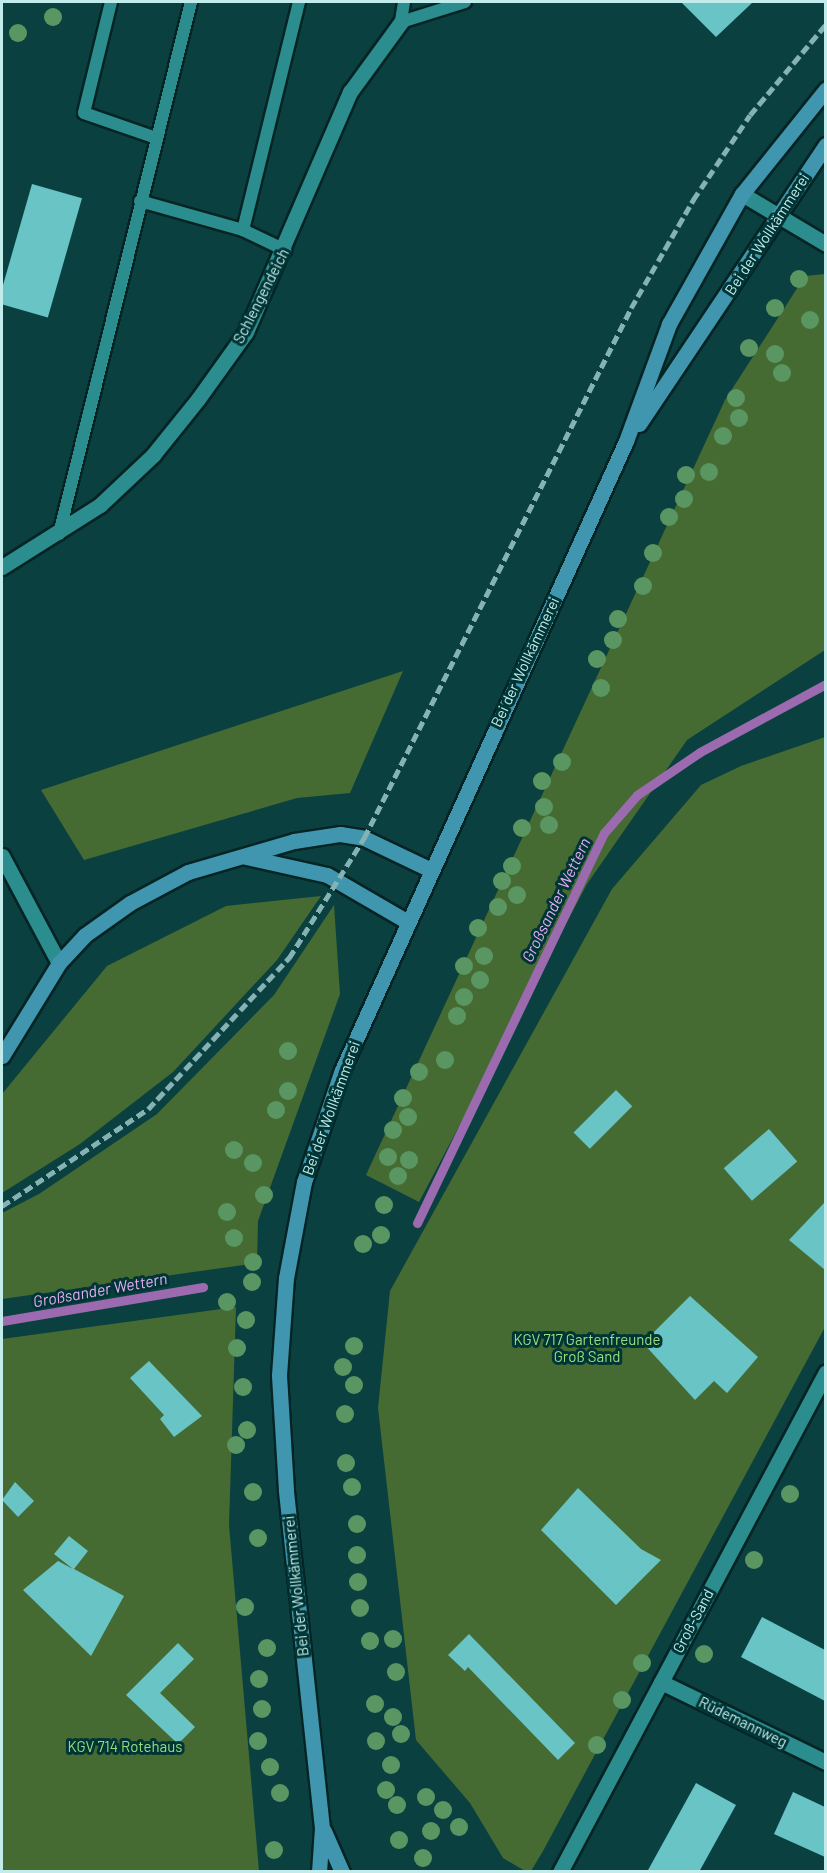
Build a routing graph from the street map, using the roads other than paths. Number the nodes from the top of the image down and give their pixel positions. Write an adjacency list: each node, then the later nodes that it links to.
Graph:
1 (111, 2): 8 (lane)
2 (191, 2): 8 (lane)
3 (299, 2): 13 (lane)
4 (404, 2): 6 (lane)
5 (465, 2): 6 (lane)
6 (401, 22): 15 (street, Schlengendeich)
7 (825, 89): 10 (main road, Bei der Wollkämmerei)
8 (156, 138): 11 (lane)
9 (825, 145): 12 (main road, Bei der Wollkämmerei)
10 (742, 194): 12 (street); 16 (main road, Bei der Wollkämmerei)
11 (140, 201): 13 (lane); 17 (lane)
12 (777, 219): 14 (street); 16 (main road, Bei der Wollkämmerei)
13 (243, 230): 15 (lane)
14 (825, 244)
15 (285, 250): 17 (street, Schlengendeich)
16 (626, 441): 21 (main road, Bei der Wollkämmerei)
17 (58, 536): 18 (street, Schlengendeich)
18 (2, 567)
19 (2, 856): 23 (street)
20 (243, 856): 21 (main road); 22 (main road); 23 (main road)
21 (431, 870): 22 (main road, Bei der Wollkämmerei)
22 (408, 922): 28 (main road, Bei der Wollkämmerei)
23 (59, 963): 24 (main road)
24 (2, 1056)
25 (825, 1372): 26 (street, Groß-Sand)
26 (661, 1682): 27 (street, Rüdemannweg); 29 (street, Groß-Sand)
27 (825, 1762)
28 (322, 1828): 30 (main road, Bei der Wollkämmerei); 31 (main road, Bei der Wollkämmerei)
29 (560, 1871)
30 (319, 1872)
31 (342, 1872)

